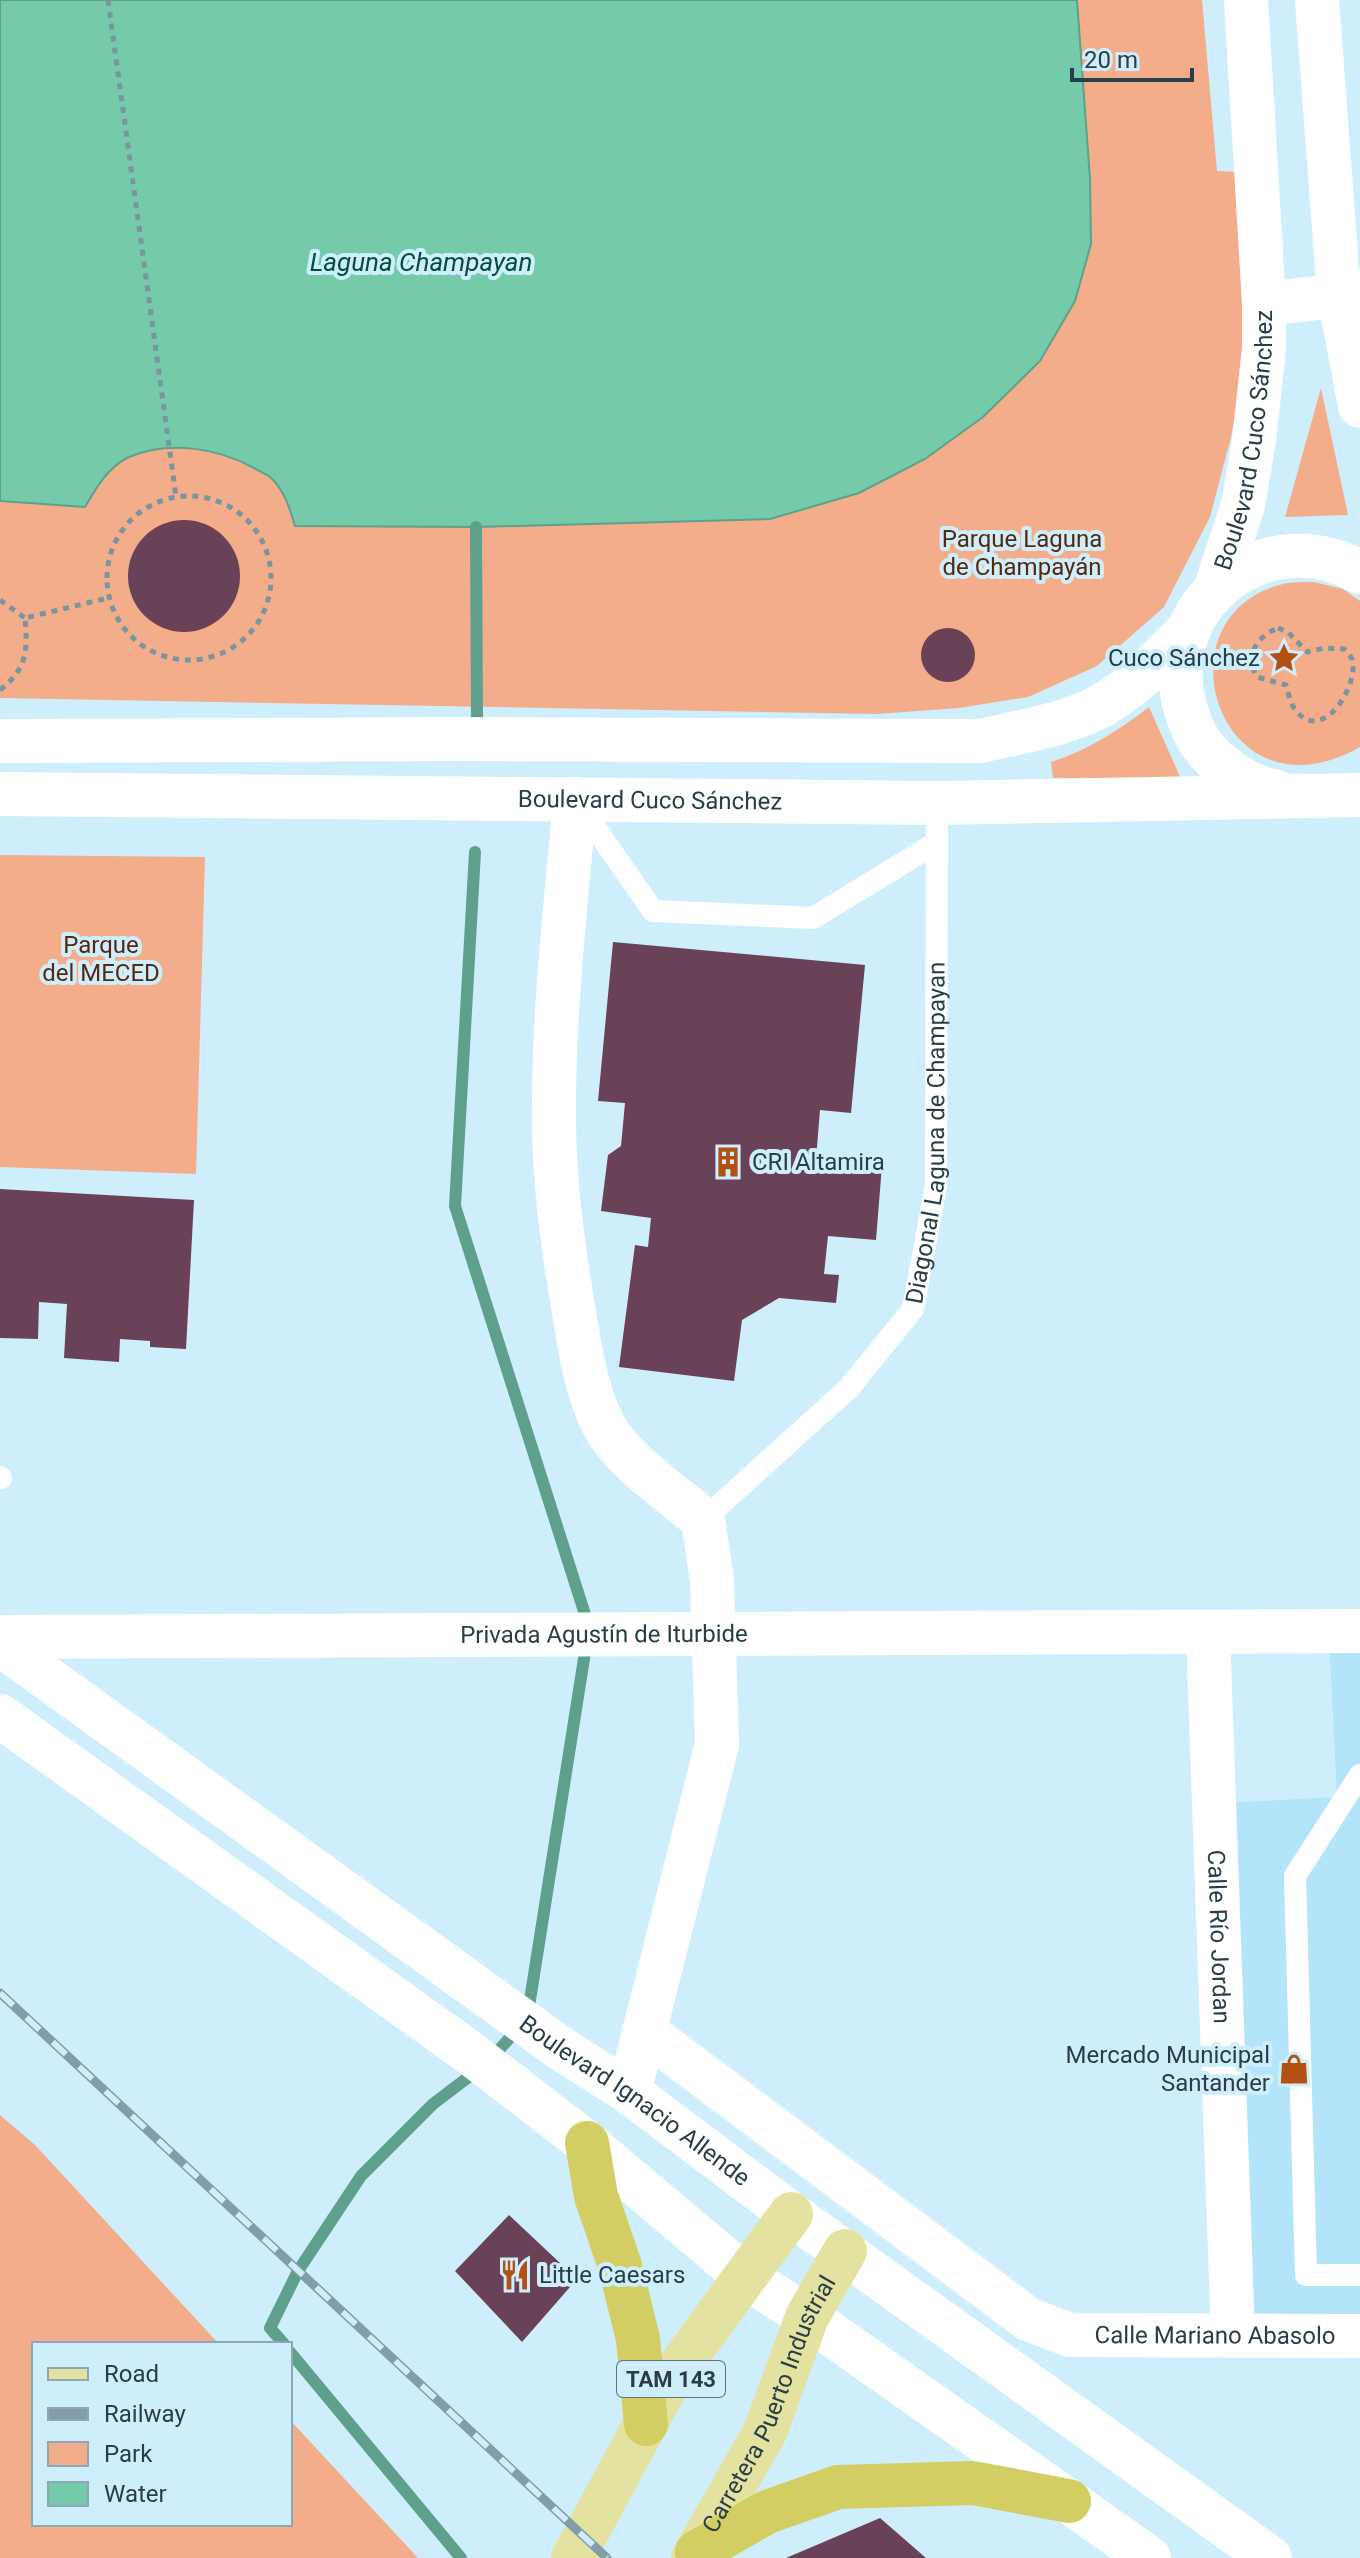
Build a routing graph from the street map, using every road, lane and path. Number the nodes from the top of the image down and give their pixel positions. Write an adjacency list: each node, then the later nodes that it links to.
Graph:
1 (108, 0): 7 (path)
2 (1246, 0): 5 (street, Boulevard Cuco Sánchez)
3 (1317, 0): 4 (street)
4 (1350, 294): 5 (street); 6 (street)
5 (1264, 304): 9 (street, Boulevard Cuco Sánchez)
6 (1360, 406)
7 (176, 497): 10 (path); 10 (path)
8 (1360, 572): 9 (street)
9 (1215, 590): 13 (street)
10 (108, 598): 12 (path)
11 (0, 600): 12 (path)
12 (25, 618): 15 (path)
13 (1186, 633): 16 (street); 19 (street)
14 (1258, 644): 14 (path)
15 (0, 690)
16 (0, 741)
17 (1360, 777): 19 (street)
18 (0, 794): 21 (street, Boulevard Cuco Sánchez)
19 (1301, 795): 20 (street); 22 (street, Boulevard Cuco Sánchez)
20 (1360, 795)
21 (575, 799): 22 (street, Boulevard Cuco Sánchez); 22 (lane); 23 (street)
22 (936, 823): 23 (lane, Diagonal Laguna de Champayan)
23 (703, 1520): 26 (street)
24 (1360, 1631): 25 (street, Privada Agustín de Iturbide)
25 (1208, 1633): 26 (street, Privada Agustín de Iturbide); 39 (street, Calle Río Jordan)
26 (713, 1634): 27 (street, Privada Agustín de Iturbide); 31 (street)
27 (0, 1637)
28 (0, 1644): 32 (street, Boulevard Ignacio Allende)
29 (0, 1716): 33 (street)
30 (1360, 1775): 36 (lane)
31 (644, 2031): 32 (street); 39 (street, Calle Mariano Abasolo)
32 (629, 2092): 34 (street, Boulevard Ignacio Allende)
33 (587, 2143): 37 (street); 41 (highway)
34 (791, 2214): 35 (street, Boulevard Ignacio Allende); 37 (main road, TAM 143)
35 (845, 2251): 38 (main road, Carretera Puerto Industrial); 46 (street, Boulevard Ignacio Allende)
36 (1360, 2275)
37 (747, 2278): 38 (street); 41 (main road, TAM 143)
38 (807, 2317): 42 (street); 43 (main road, Carretera Puerto Industrial)
39 (1233, 2335): 40 (street, Calle Mariano Abasolo)
40 (1360, 2336)
41 (646, 2424): 44 (main road, TAM 143)
42 (1069, 2501): 43 (highway); 45 (street)
43 (695, 2555)
44 (573, 2558)
45 (1149, 2558)
46 (1270, 2558)

